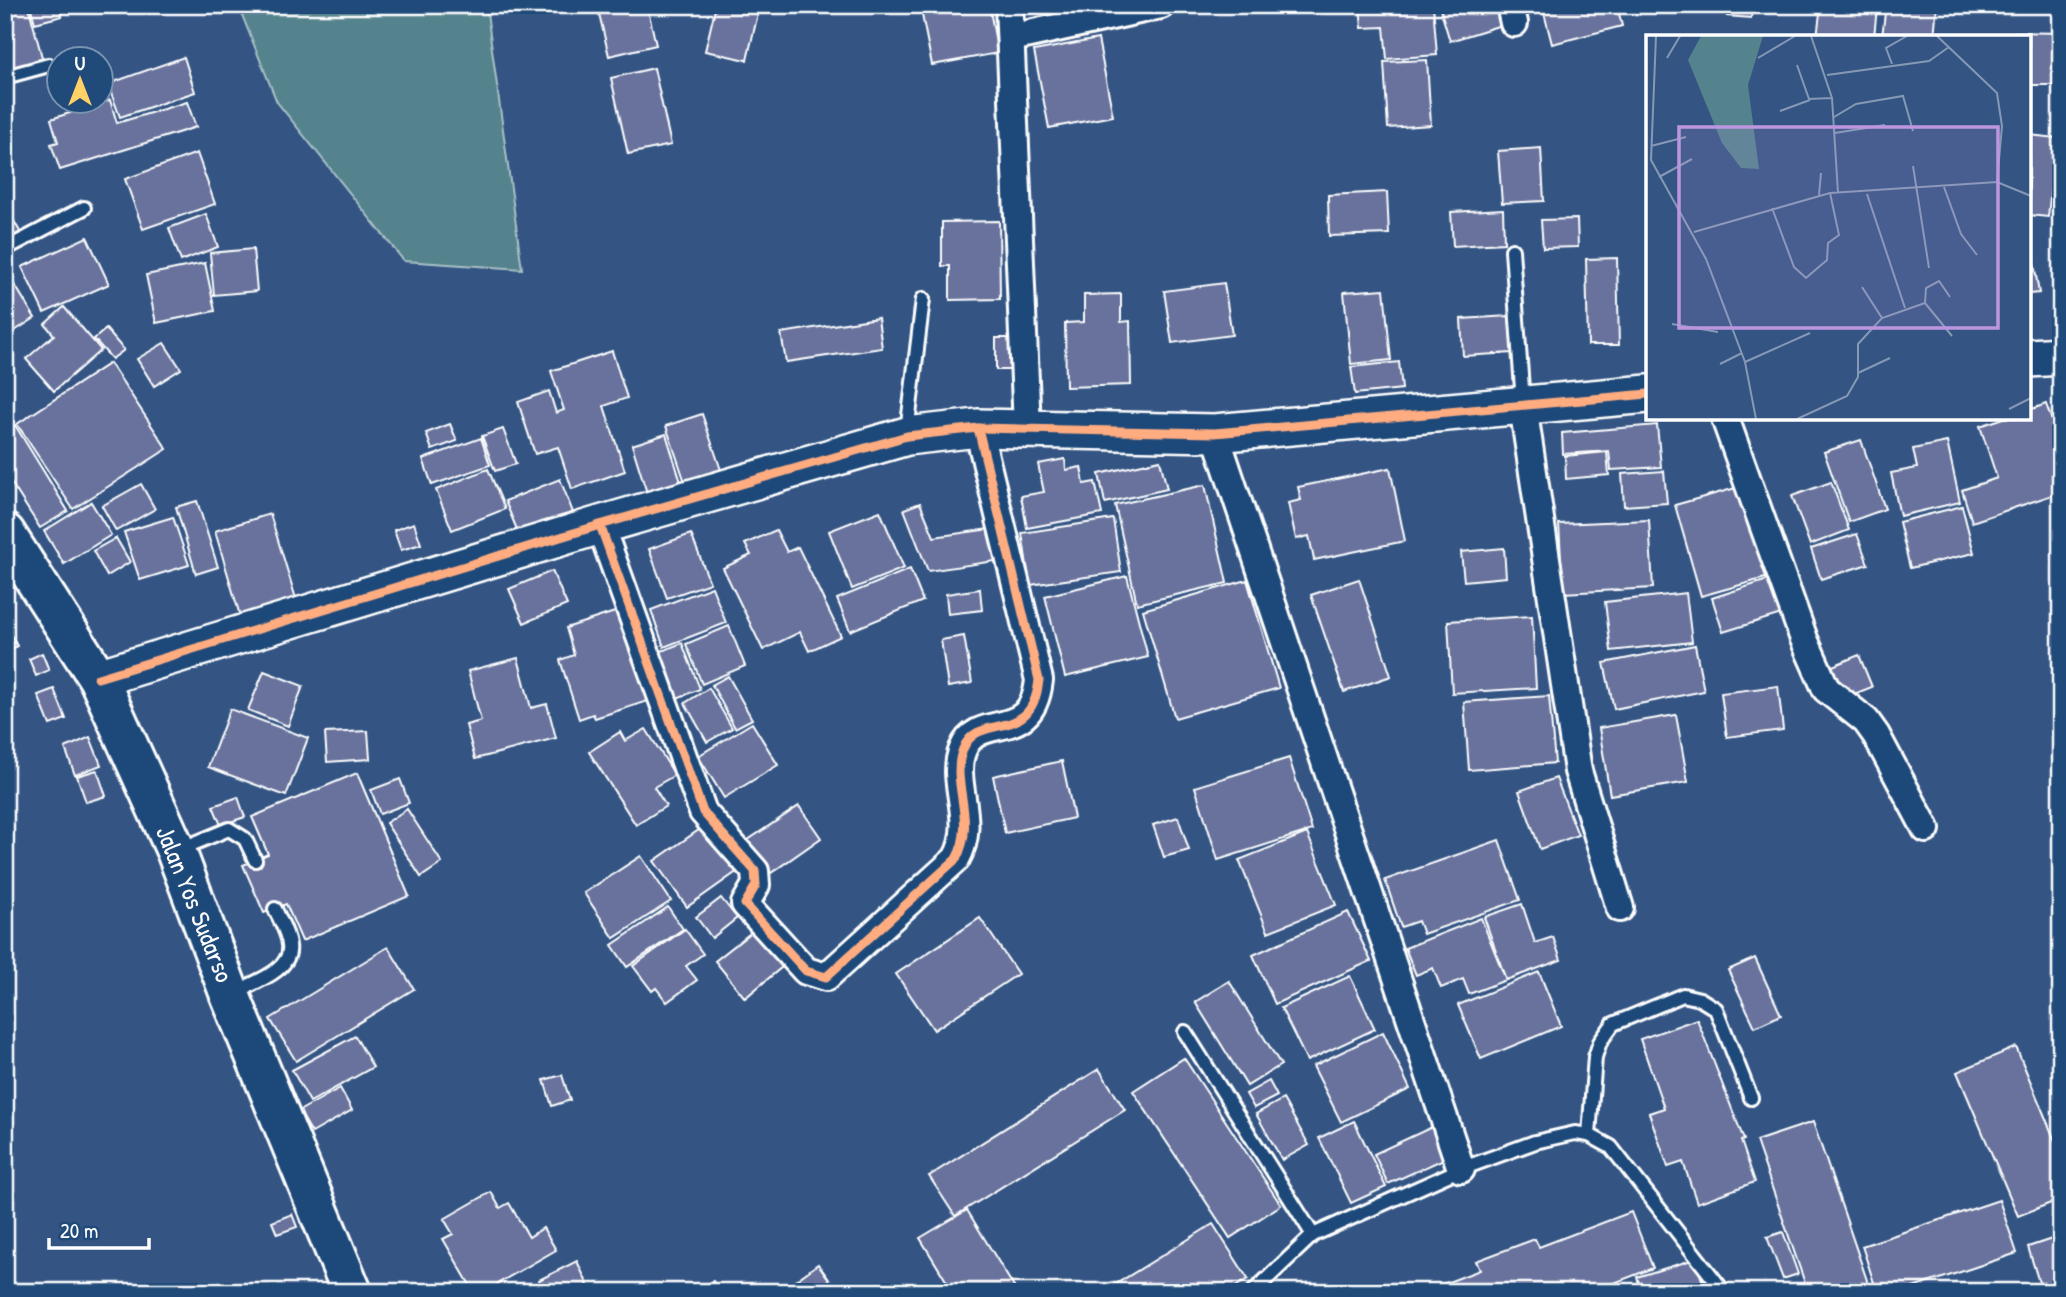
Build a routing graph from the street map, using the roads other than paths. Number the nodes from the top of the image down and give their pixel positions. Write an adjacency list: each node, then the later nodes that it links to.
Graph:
1 (1009, 5): 3 (street)
2 (1161, 5): 3 (street)
3 (1011, 38): 14 (street)
4 (46, 66): 5 (lane)
5 (5, 77)
6 (84, 208): 7 (lane)
7 (5, 249)
8 (1512, 250): 11 (lane)
9 (923, 299): 16 (lane)
10 (1646, 394): 11 (street)
11 (1523, 407): 15 (street); 23 (street)
12 (1727, 420): 20 (street)
13 (978, 428): 14 (street); 16 (street); 17 (street)
14 (1027, 428): 15 (street)
15 (1215, 433): 29 (street)
16 (907, 436): 17 (street)
17 (600, 525): 19 (street)
18 (5, 533): 19 (highway, Jalan Yos Sudarso)
19 (98, 678): 21 (highway, Jalan Yos Sudarso)
20 (1926, 829)
21 (176, 851): 22 (lane); 25 (highway, Jalan Yos Sudarso)
22 (255, 860)
23 (1620, 908)
24 (275, 909): 25 (lane)
25 (230, 995): 33 (highway, Jalan Yos Sudarso)
26 (1185, 1032): 30 (lane)
27 (1751, 1098): 28 (lane)
28 (1589, 1135): 29 (lane); 35 (lane)
29 (1461, 1169): 30 (lane)
30 (1313, 1235): 34 (lane)
31 (5, 1290): 32 (lane)
32 (11, 1292)
33 (352, 1292)
34 (1253, 1292)
35 (1724, 1292)

